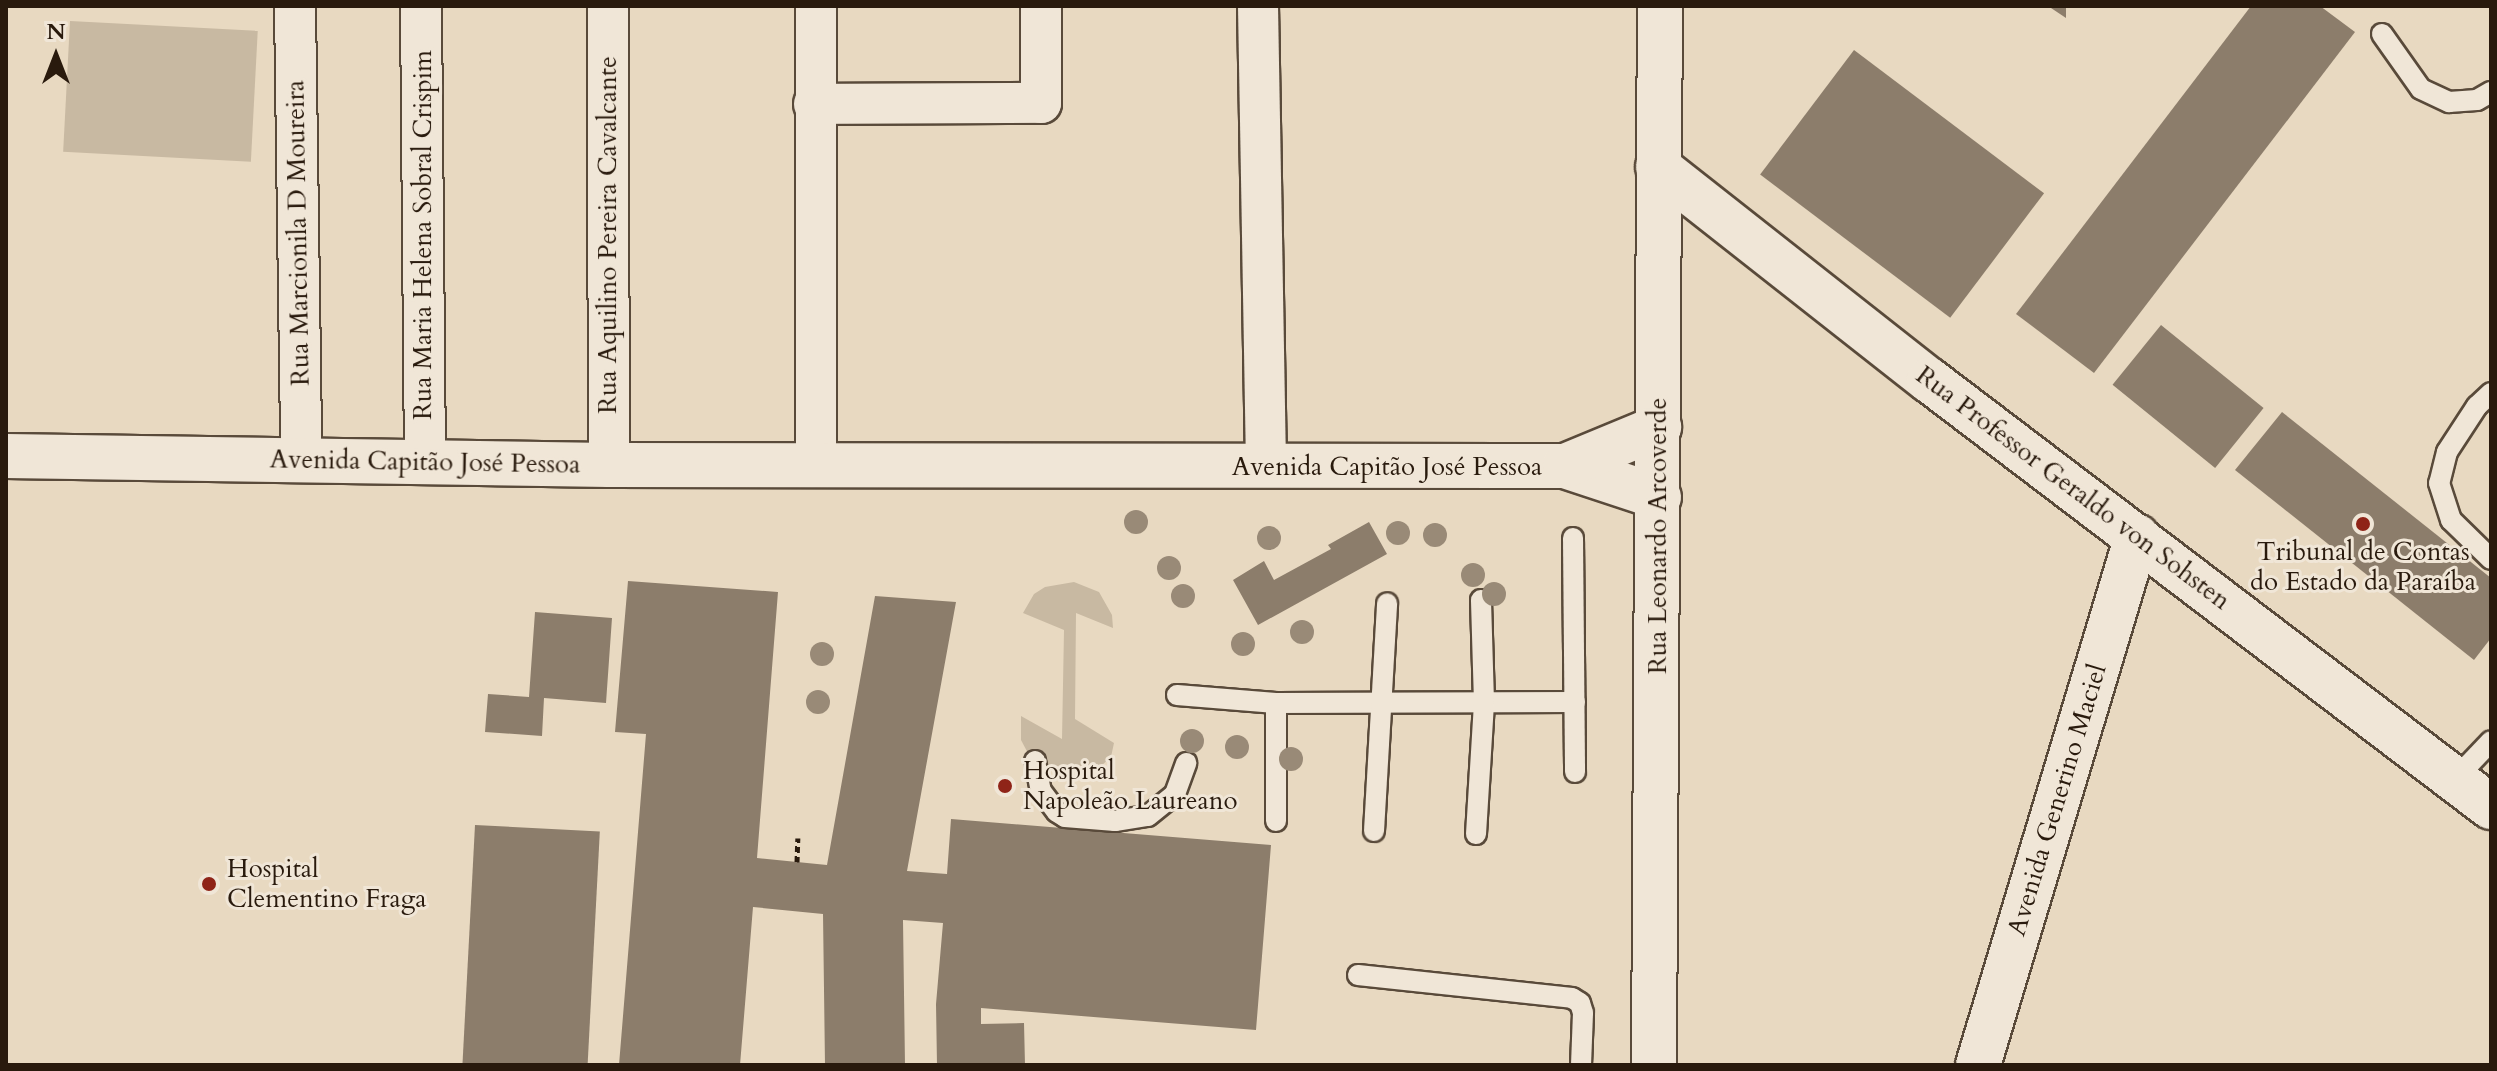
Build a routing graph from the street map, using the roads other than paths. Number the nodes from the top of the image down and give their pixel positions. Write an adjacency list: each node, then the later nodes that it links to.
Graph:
1 (295, 6): 15 (street, Rua Marcionila D Moureira)
2 (421, 6): 16 (street, Rua Maria Helena Sobral Crispim)
3 (608, 6): 17 (street, Rua Aquilino Pereira Cavalcante)
4 (816, 6): 10 (street)
5 (1041, 6): 10 (street)
6 (1258, 6): 20 (street)
7 (1660, 6): 11 (street, Rua Leonardo Arcoverde)
8 (2382, 34): 9 (lane)
9 (2491, 92)
10 (814, 104): 18 (street)
11 (1658, 167): 13 (street, Rua Leonardo Arcoverde); 22 (street, Rua Professor Geraldo von Sohsten)
12 (2491, 393): 24 (lane)
13 (1659, 427): 19 (street, Avenida Capitão José Pessoa); 21 (street, Rua Leonardo Arcoverde)
14 (6, 456): 15 (street, Avenida Capitão José Pessoa)
15 (301, 460): 16 (street, Avenida Capitão José Pessoa)
16 (425, 463): 17 (street, Avenida Capitão José Pessoa)
17 (609, 465): 18 (street, Avenida Capitão José Pessoa)
18 (830, 466): 20 (street, Avenida Capitão José Pessoa)
19 (1565, 466): 20 (street, Avenida Capitão José Pessoa); 21 (street, Avenida Capitão José Pessoa)
20 (1266, 467)
21 (1659, 497): 43 (street, Rua Leonardo Arcoverde)
22 (2137, 536): 36 (street, Rua Professor Geraldo von Sohsten); 44 (street, Avenida Generino Maciel)
23 (1573, 538): 29 (lane)
24 (2491, 559)
25 (1481, 600): 28 (lane)
26 (1387, 603): 31 (lane)
27 (1177, 695): 30 (lane)
28 (1484, 702): 29 (lane); 31 (lane); 40 (lane)
29 (1575, 702): 35 (lane)
30 (1276, 703): 31 (lane); 38 (lane)
31 (1383, 703): 39 (lane)
32 (2491, 741): 36 (lane)
33 (1035, 761): 34 (lane)
34 (1186, 763)
35 (1575, 772)
36 (2455, 779): 37 (street, Rua Professor Geraldo von Sohsten)
37 (2491, 807)
38 (1276, 821)
39 (1374, 831)
40 (1476, 834)
41 (1358, 975): 42 (lane)
42 (1581, 1065)
43 (1654, 1065)
44 (1978, 1065)

